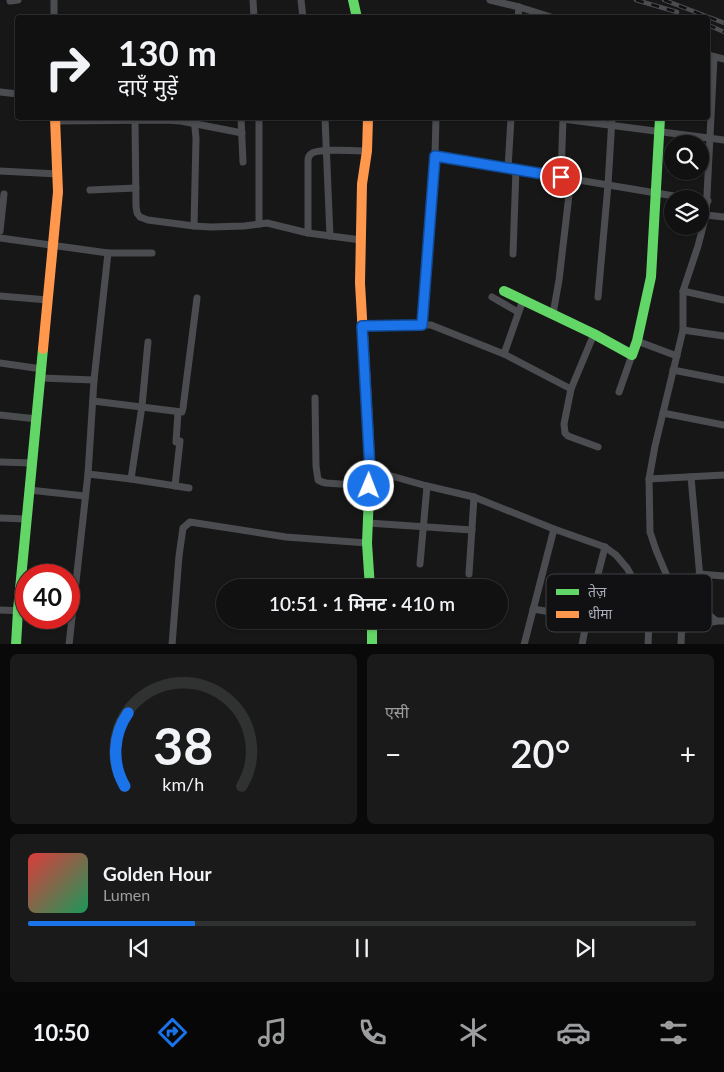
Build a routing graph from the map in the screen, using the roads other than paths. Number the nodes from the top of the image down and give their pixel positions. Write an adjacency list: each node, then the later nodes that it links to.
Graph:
1 (18, 0): 7 (street)
2 (54, 0): 9 (street)
3 (252, 0): 10 (street)
4 (300, 0): 11 (street)
5 (353, 0): 12 (street)
6 (490, 0): 8 (street)
7 (10, 1)
8 (519, 7): 13 (street); 14 (street)
9 (54, 15)
10 (254, 15)
11 (302, 15)
12 (356, 15)
13 (518, 15)
14 (544, 15)
15 (711, 56): 16 (street); 34 (street)
16 (724, 59)
17 (0, 92): 18 (street)
18 (15, 94)
19 (55, 120): 43 (street)
20 (135, 120): 30 (street); 47 (street)
21 (241, 120): 33 (street)
22 (259, 120): 55 (street)
23 (325, 120): 36 (street)
24 (368, 120): 37 (street)
25 (436, 120): 38 (street)
26 (511, 120): 40 (street)
27 (563, 120): 44 (street)
28 (588, 120): 31 (street)
29 (660, 120): 32 (street)
30 (194, 121): 33 (street); 56 (street)
31 (612, 122): 32 (street); 46 (street)
32 (659, 132): 34 (street); 50 (street)
33 (242, 133): 39 (street)
34 (710, 138): 35 (street); 49 (street)
35 (724, 140)
36 (326, 150): 37 (street); 58 (street); 60 (street)
37 (367, 151): 62 (street)
38 (435, 156): 40 (street); 78 (street)
39 (244, 162)
40 (508, 168): 41 (street)
41 (516, 169): 44 (street); 66 (street)
42 (0, 171): 43 (street)
43 (58, 174): 63 (street)
44 (561, 177): 45 (street)
45 (571, 178): 46 (street); 77 (street)
46 (608, 185): 50 (street); 70 (street)
47 (136, 188): 48 (street); 56 (street)
48 (90, 190)
49 (705, 190)
50 (656, 193): 52 (street); 83 (street)
51 (4, 194): 57 (street)
52 (664, 194)
53 (709, 216): 54 (street)
54 (724, 218)
55 (259, 224): 56 (street); 58 (street)
56 (194, 226)
57 (0, 231)
58 (308, 233): 60 (street)
59 (701, 235): 68 (street)
60 (330, 236): 62 (street)
61 (0, 238): 63 (street)
62 (361, 240): 79 (street)
63 (52, 246): 64 (street); 73 (street)
64 (108, 253): 65 (street); 91 (street)
65 (152, 253)
66 (513, 254)
67 (504, 291): 74 (street)
68 (683, 291): 75 (street); 80 (street)
69 (0, 296): 73 (street)
70 (598, 297)
71 (197, 298): 98 (street)
72 (492, 298): 76 (street)
73 (48, 300): 90 (street)
74 (523, 300): 76 (street); 77 (street)
75 (724, 300)
76 (518, 312): 85 (street)
77 (553, 314): 81 (street)
78 (422, 325): 79 (street); 85 (street)
79 (362, 326): 106 (street)
80 (683, 330): 82 (street); 87 (street)
81 (594, 334): 86 (street); 93 (street)
82 (724, 336)
83 (637, 341): 86 (street); 87 (street)
84 (148, 342): 97 (street)
85 (504, 354): 93 (street)
86 (632, 355): 94 (street)
87 (677, 356): 89 (street)
88 (0, 363): 90 (street)
89 (673, 370): 92 (street); 99 (street)
90 (41, 373): 91 (street); 101 (street)
91 (94, 380): 96 (street)
92 (724, 380)
93 (571, 389): 103 (street)
94 (618, 392)
95 (315, 398): 113 (street)
96 (93, 401): 97 (street); 107 (street)
97 (142, 406): 98 (street); 110 (street)
98 (178, 412): 112 (street)
99 (663, 414): 102 (street); 111 (street)
100 (0, 415): 101 (street)
101 (36, 419): 105 (street)
102 (724, 425)
103 (598, 447)
104 (0, 462): 105 (street)
105 (32, 463): 116 (street)
106 (370, 470): 113 (street); 114 (street)
107 (88, 474): 110 (street); 117 (street)
108 (724, 475): 109 (street)
109 (691, 477): 111 (street); 134 (street)
110 (131, 479): 112 (street)
111 (649, 480): 133 (street)
112 (175, 486): 115 (street)
113 (369, 486): 121 (street)
114 (427, 486): 118 (street); 122 (street)
115 (189, 488)
116 (29, 490): 117 (street); 120 (street)
117 (85, 496): 128 (street)
118 (474, 497): 123 (street); 124 (street)
119 (0, 518): 120 (street)
120 (27, 520): 127 (street)
121 (368, 523): 122 (street); 125 (street)
122 (424, 526): 124 (street); 129 (street)
123 (554, 529): 126 (street); 136 (street)
124 (472, 530): 130 (street)
125 (367, 543): 135 (street); 149 (street)
126 (605, 547): 131 (street); 132 (street)
127 (25, 564)
128 (76, 564)
129 (420, 564)
130 (469, 574)
131 (598, 574)
132 (630, 574)
133 (666, 574)
134 (699, 574)
135 (369, 579)
136 (533, 608): 138 (street); 151 (street)
137 (0, 610): 139 (street)
138 (546, 610)
139 (15, 611)
140 (712, 618): 142 (street)
141 (724, 621): 142 (street)
142 (716, 622): 143 (street)
143 (712, 623)
144 (19, 629): 147 (street)
145 (70, 629): 148 (street)
146 (372, 629): 150 (street)
147 (16, 644)
148 (69, 644)
149 (172, 644)
150 (372, 644)
151 (524, 644)

